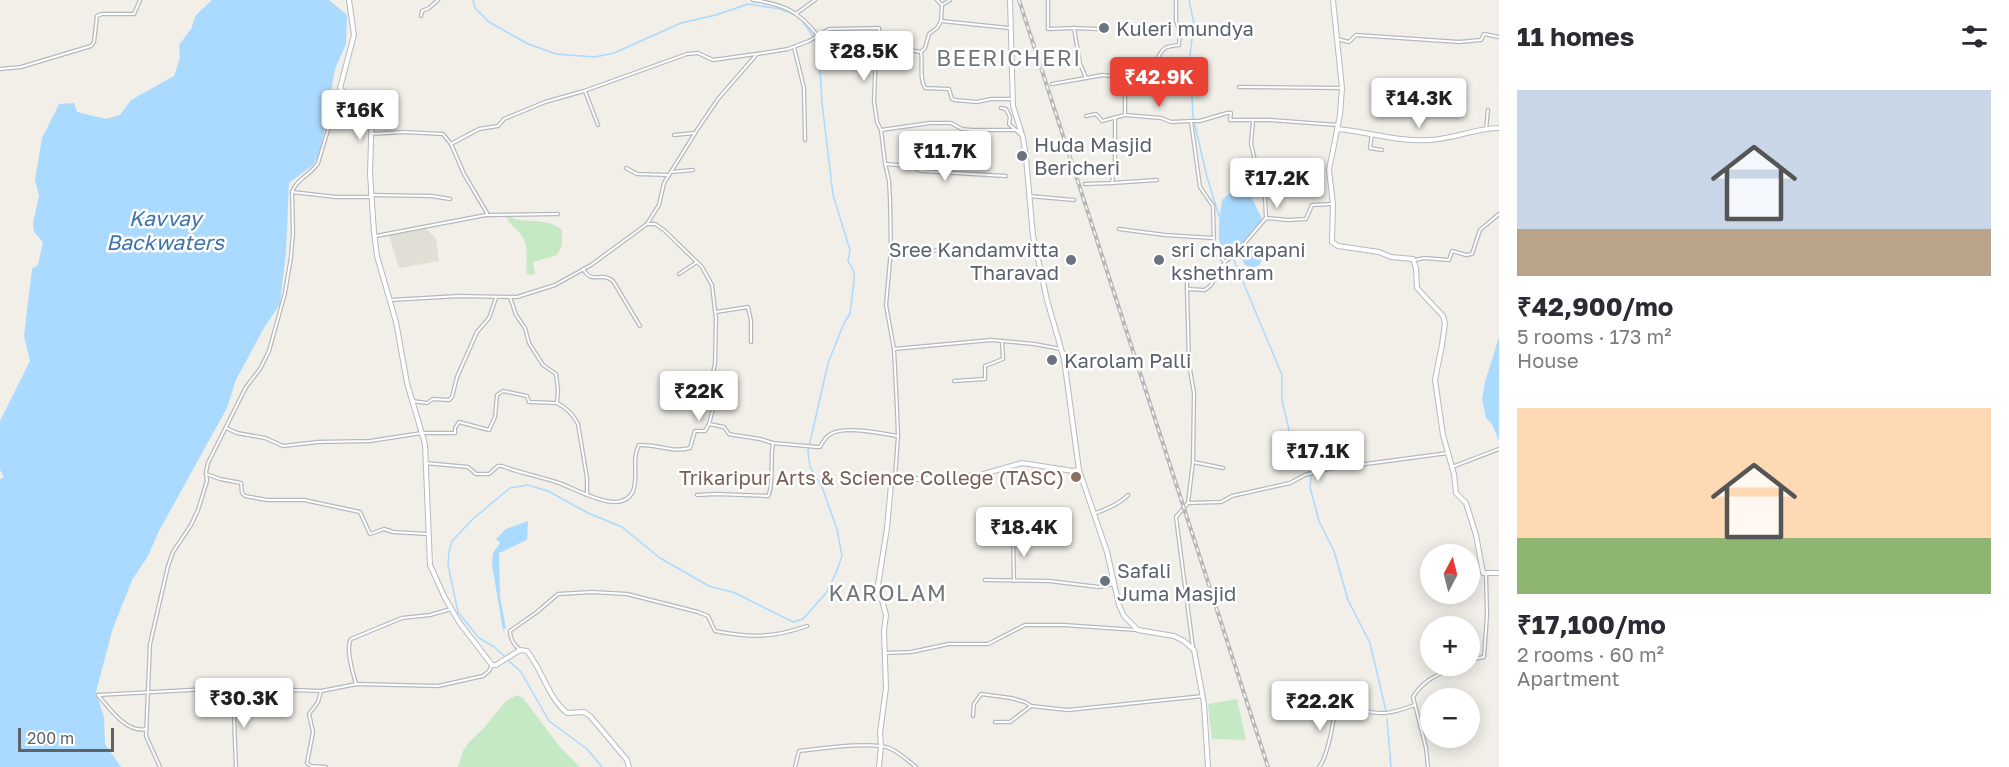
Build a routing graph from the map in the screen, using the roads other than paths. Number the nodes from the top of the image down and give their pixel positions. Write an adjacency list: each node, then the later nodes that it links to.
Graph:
1 (140, 0): 26 (street)
2 (349, 0): 32 (main road)
3 (438, 0): 14 (street)
4 (753, 0): 13 (street)
5 (815, 0): 13 (street)
6 (937, 0): 12 (street)
7 (950, 0): 12 (street)
8 (1010, 0): 16 (main road)
9 (1048, 0): 17 (street)
10 (1176, 0): 27 (street)
11 (1334, 0): 21 (main road)
12 (942, 5): 15 (street)
13 (797, 13): 19 (street)
14 (421, 16)
15 (941, 21): 16 (street); 24 (street)
16 (1012, 28): 34 (main road)
17 (1074, 28): 18 (street); 28 (street)
18 (1097, 29)
19 (818, 36): 22 (street); 23 (street)
20 (1499, 37): 21 (street)
21 (1337, 39): 31 (main road)
22 (878, 46): 24 (street); 46 (street)
23 (794, 47): 25 (street); 52 (street)
24 (921, 52): 34 (street)
25 (757, 54): 33 (street); 48 (street)
26 (0, 69)
27 (1120, 77): 28 (street); 38 (street)
28 (1086, 78): 29 (street)
29 (1052, 84)
30 (1239, 87): 31 (street)
31 (1342, 88): 43 (main road)
32 (340, 89): 49 (main road); 63 (street)
33 (585, 91): 42 (street); 53 (street)
34 (1013, 99): 47 (main road)
35 (1001, 108): 47 (street)
36 (1488, 110): 45 (street)
37 (1086, 116): 39 (street)
38 (1125, 116): 39 (street); 41 (street)
39 (1115, 118): 61 (street)
40 (1254, 119): 41 (street); 43 (street); 72 (street)
41 (1192, 121): 76 (street)
42 (598, 125)
43 (1337, 127): 50 (main road); 68 (main road)
44 (1499, 128): 45 (main road)
45 (1486, 129): 50 (main road)
46 (881, 130): 47 (street); 55 (street)
47 (1018, 130): 65 (main road)
48 (695, 133): 51 (street); 58 (street)
49 (371, 134): 53 (street); 64 (main road)
50 (1372, 134): 54 (street)
51 (674, 135)
52 (805, 140)
53 (451, 144): 71 (street)
54 (1382, 150)
55 (885, 164): 59 (street); 78 (street)
56 (626, 168): 58 (street)
57 (693, 170): 58 (street)
58 (670, 173): 73 (street)
59 (1006, 176)
60 (1157, 180): 61 (street)
61 (1112, 183): 62 (street)
62 (1085, 184)
63 (292, 192): 64 (street); 99 (street)
64 (370, 196): 66 (street); 75 (main road)
65 (1029, 196): 67 (street); 94 (main road)
66 (450, 199)
67 (1074, 200)
68 (1333, 204): 72 (street); 79 (main road)
69 (558, 214): 71 (street)
70 (1499, 214): 79 (street)
71 (486, 215): 75 (street)
72 (1266, 218): 81 (street)
73 (647, 224): 80 (street); 82 (street)
74 (1119, 229): 76 (street)
75 (374, 236): 88 (main road)
76 (1213, 238): 81 (street)
77 (946, 249): 78 (street)
78 (890, 253): 93 (street)
79 (1415, 260): 104 (main road)
80 (698, 262): 83 (street); 89 (street)
81 (1225, 262): 85 (street)
82 (583, 269): 86 (street); 90 (street)
83 (679, 274)
84 (1187, 279): 85 (street)
85 (1187, 289): 105 (street)
86 (510, 297): 87 (street); 97 (street)
87 (496, 298): 88 (street); 96 (street)
88 (390, 300): 96 (main road)
89 (716, 312): 92 (street); 98 (street)
90 (640, 326)
91 (1002, 341): 93 (street); 94 (street); 95 (street)
92 (751, 342)
93 (894, 349): 101 (street)
94 (1062, 350): 109 (main road)
95 (954, 381)
96 (412, 401): 100 (main road)
97 (557, 403): 100 (street); 112 (street)
98 (710, 423): 102 (street); 112 (street)
99 (226, 428): 100 (street); 110 (street)
100 (422, 433): 106 (main road)
101 (898, 436): 102 (street); 111 (street)
102 (773, 443): 113 (street)
103 (1499, 450): 107 (street)
104 (1449, 453): 107 (main road); 115 (street)
105 (1193, 462): 108 (street); 115 (street)
106 (425, 463): 112 (street); 117 (main road)
107 (1452, 467): 120 (main road)
108 (1223, 468)
109 (1079, 470): 111 (main road); 116 (main road)
110 (206, 474): 117 (street); 136 (street)
111 (895, 478): 129 (main road)
112 (587, 495)
113 (697, 495)
114 (1128, 495): 116 (street)
115 (1188, 503): 128 (street)
116 (1093, 511): 123 (main road)
117 (429, 534): 124 (main road)
118 (1013, 535): 122 (street)
119 (1499, 573): 120 (main road)
120 (1486, 574): 130 (street)
121 (985, 580): 122 (street)
122 (1014, 581): 123 (street)
123 (1114, 584): 126 (main road)
124 (451, 609): 131 (main road); 133 (street)
125 (807, 627): 127 (street)
126 (1138, 630): 128 (main road); 129 (street)
127 (520, 650): 131 (main road); 150 (main road)
128 (1194, 650): 138 (main road)
129 (884, 653): 145 (main road)
130 (1480, 658)
131 (492, 665): 133 (street)
132 (1435, 676): 140 (street)
133 (356, 684): 135 (street)
134 (1329, 684): 139 (street)
135 (321, 691): 137 (street); 146 (street)
136 (147, 692): 137 (street); 144 (street); 144 (street)
137 (232, 692): 148 (street)
138 (1203, 696): 141 (street); 154 (main road)
139 (1335, 699): 140 (street); 155 (street)
140 (1415, 705): 156 (street)
141 (1031, 706): 142 (street); 143 (street)
142 (973, 716)
143 (995, 722)
144 (146, 729): 147 (street)
145 (881, 746): 151 (street); 152 (main road); 153 (street)
146 (306, 766): 149 (street)
147 (160, 767)
148 (236, 767)
149 (326, 767)
150 (629, 767)
151 (795, 767)
152 (879, 767)
153 (916, 767)
154 (1208, 767)
155 (1319, 767)
156 (1428, 767)

